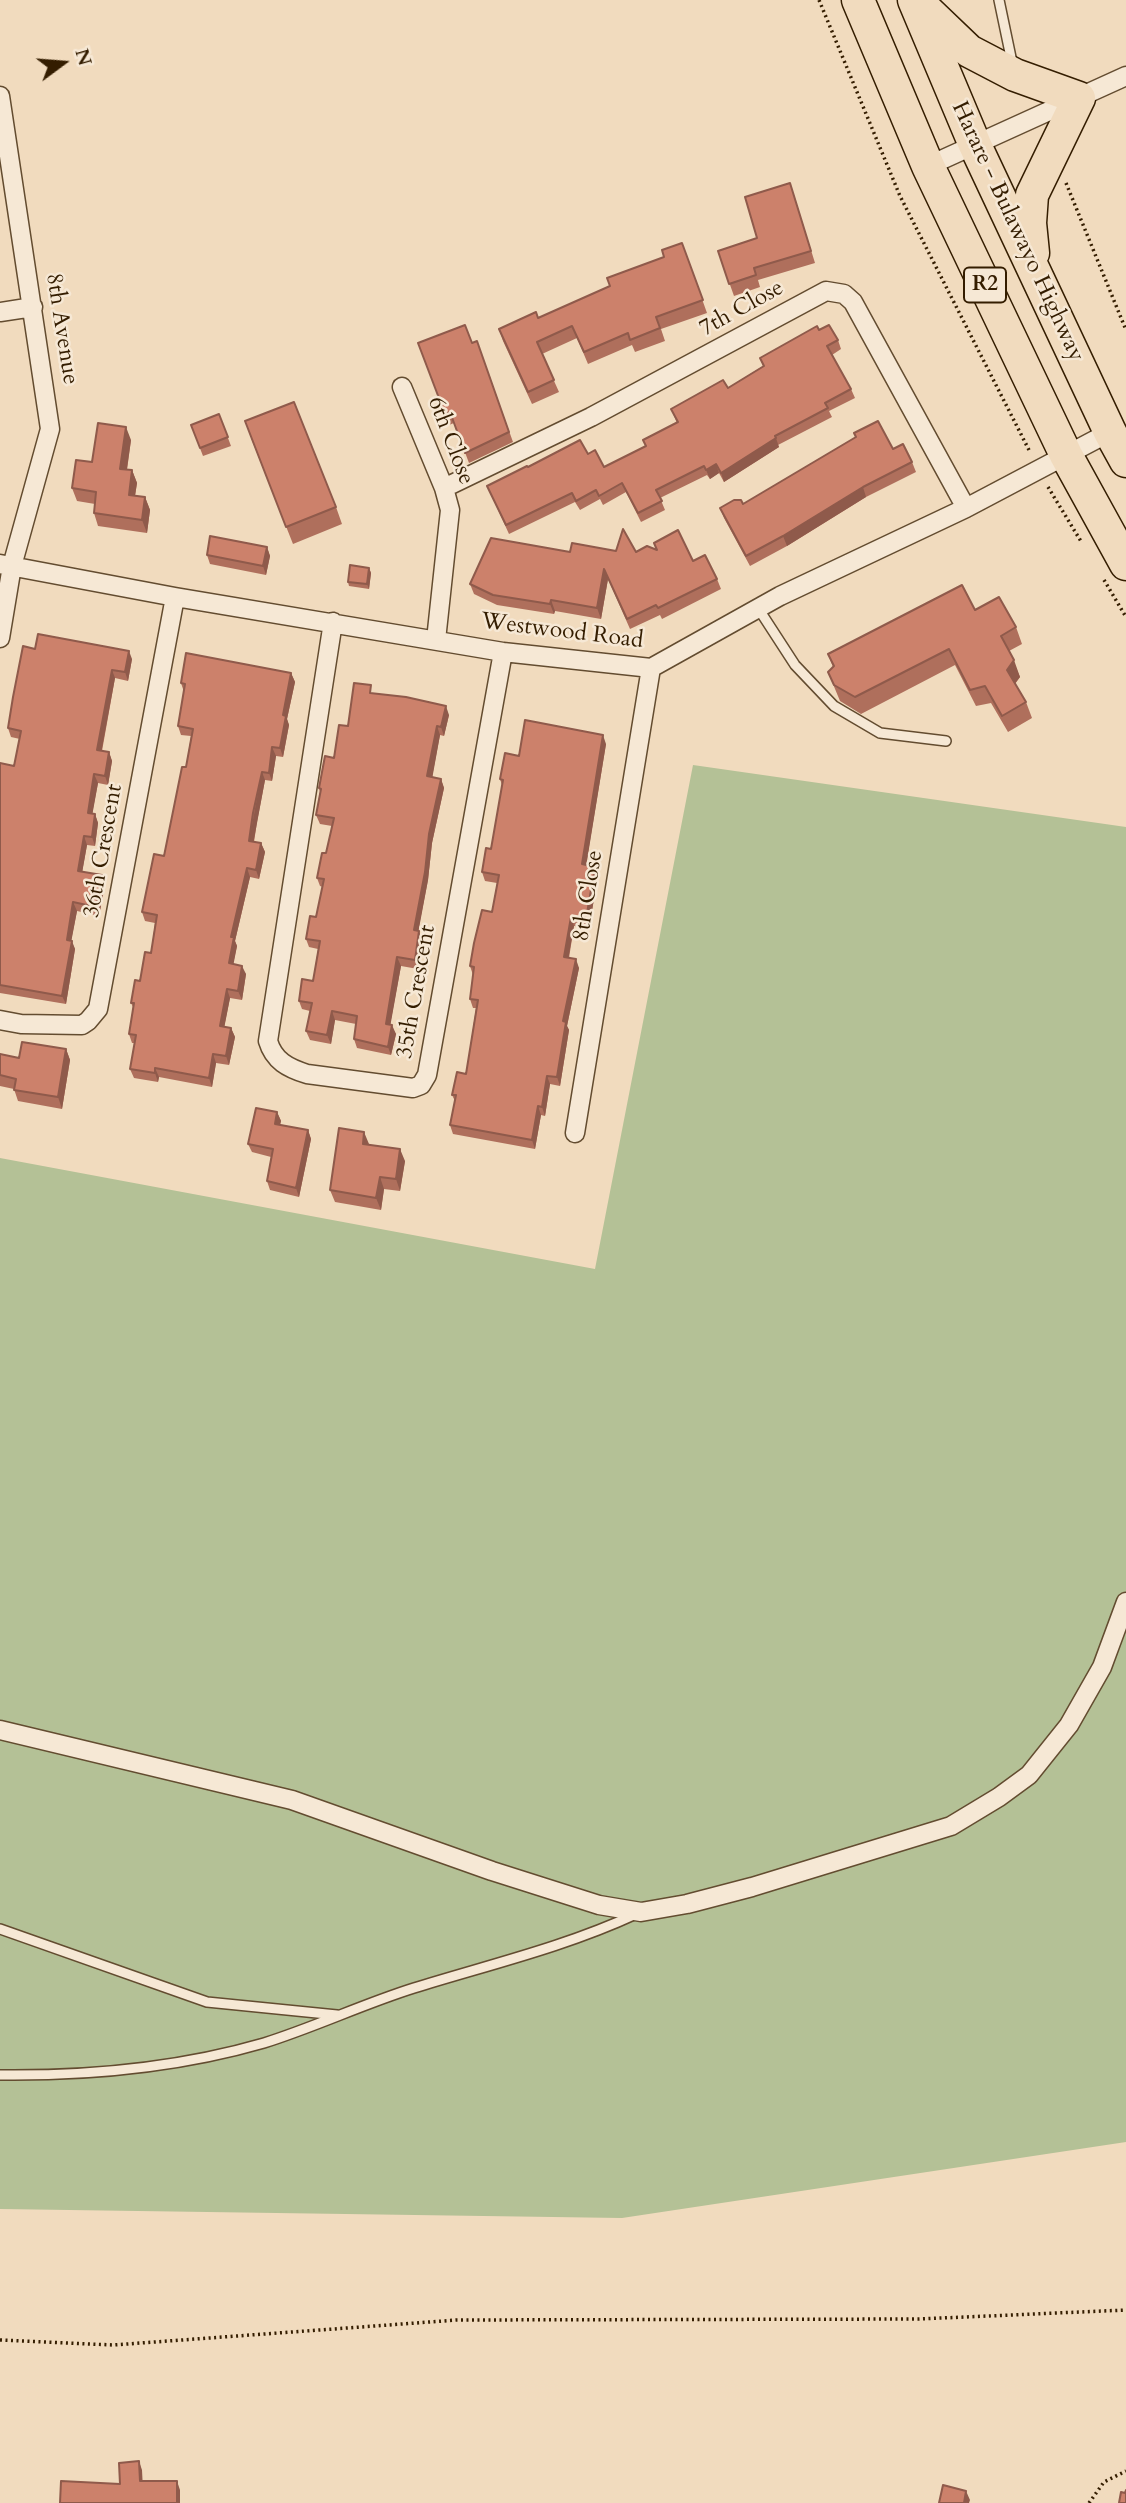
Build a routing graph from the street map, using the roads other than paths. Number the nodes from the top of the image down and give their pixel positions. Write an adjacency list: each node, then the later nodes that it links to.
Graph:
1 (858, 0): 9 (highway, R2)
2 (915, 0): 4 (highway); 8 (highway, Harare - Bulawayo Highway / R2)
3 (999, 0): 4 (lane)
4 (1015, 75): 7 (highway)
5 (1126, 76): 7 (street)
6 (0, 96): 11 (street, 8th Avenue)
7 (1079, 98): 8 (street); 10 (highway)
8 (975, 145): 9 (street); 10 (highway, Harare - Bulawayo Highway / R2)
9 (928, 166): 15 (highway, R2)
10 (1036, 275): 14 (highway, Harare - Bulawayo Highway / R2)
11 (33, 307): 12 (street); 19 (street, 8th Avenue)
12 (0, 312)
13 (402, 387): 17 (street, 6th Close)
14 (1110, 432): 15 (street, Westwood Road); 16 (highway, Harare - Bulawayo Highway / R2)
15 (1066, 455): 18 (street, Westwood Road); 20 (highway, R2)
16 (1126, 461)
17 (444, 488): 18 (street, 7th Close); 25 (street, 6th Close)
18 (966, 508): 22 (street, Westwood Road)
19 (6, 565): 21 (street, Westwood Road); 24 (street)
20 (1114, 570)
21 (175, 597): 23 (street, Westwood Road); 29 (street, 36th Crescent)
22 (758, 608): 27 (street, Westwood Road); 28 (lane)
23 (333, 622): 25 (street, Westwood Road); 26 (street, 35th Crescent)
24 (0, 638)
25 (436, 640): 26 (street, Westwood Road)
26 (503, 652): 27 (street, Westwood Road)
27 (652, 668): 30 (street, 8th Close)
28 (946, 741)
29 (0, 1020)
30 (575, 1133)
31 (1126, 1602): 33 (street)
32 (0, 1730): 33 (street)
33 (641, 1912): 35 (lane)
34 (0, 1929): 35 (lane)
35 (339, 2015): 36 (lane)
36 (0, 2075)

